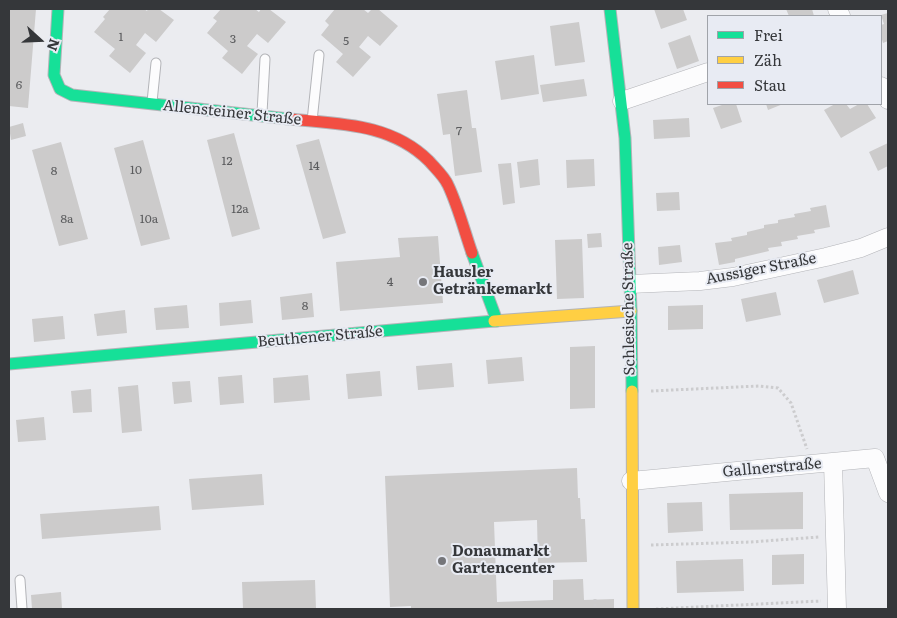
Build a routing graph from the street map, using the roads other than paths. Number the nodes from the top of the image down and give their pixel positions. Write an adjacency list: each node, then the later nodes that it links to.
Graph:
1 (58, 9): 10 (street, Allensteiner Straße)
2 (610, 9): 9 (street, Schlesische Straße)
3 (319, 55): 12 (lane, Allensteiner Straße)
4 (265, 59): 11 (lane)
5 (156, 63): 10 (lane, Allensteiner Straße)
6 (707, 72): 9 (street)
7 (882, 88): 8 (street)
8 (888, 100)
9 (622, 101): 14 (street, Schlesische Straße)
10 (152, 105): 11 (street, Allensteiner Straße)
11 (261, 116): 12 (street, Allensteiner Straße)
12 (312, 121): 16 (street, Allensteiner Straße)
13 (888, 237): 14 (street, Aussiger Straße)
14 (630, 284): 15 (street, Schlesische Straße)
15 (630, 311): 16 (street, Beuthener Straße); 19 (street, Schlesische Straße)
16 (497, 321): 17 (street, Beuthener Straße)
17 (9, 364)
18 (832, 462): 19 (street, Gallnerstraße); 20 (street, Gallnerstraße); 22 (street)
19 (631, 481): 24 (street, Schlesische Straße)
20 (888, 493)
21 (20, 580): 23 (lane)
22 (837, 604)
23 (22, 609)
24 (633, 609)

